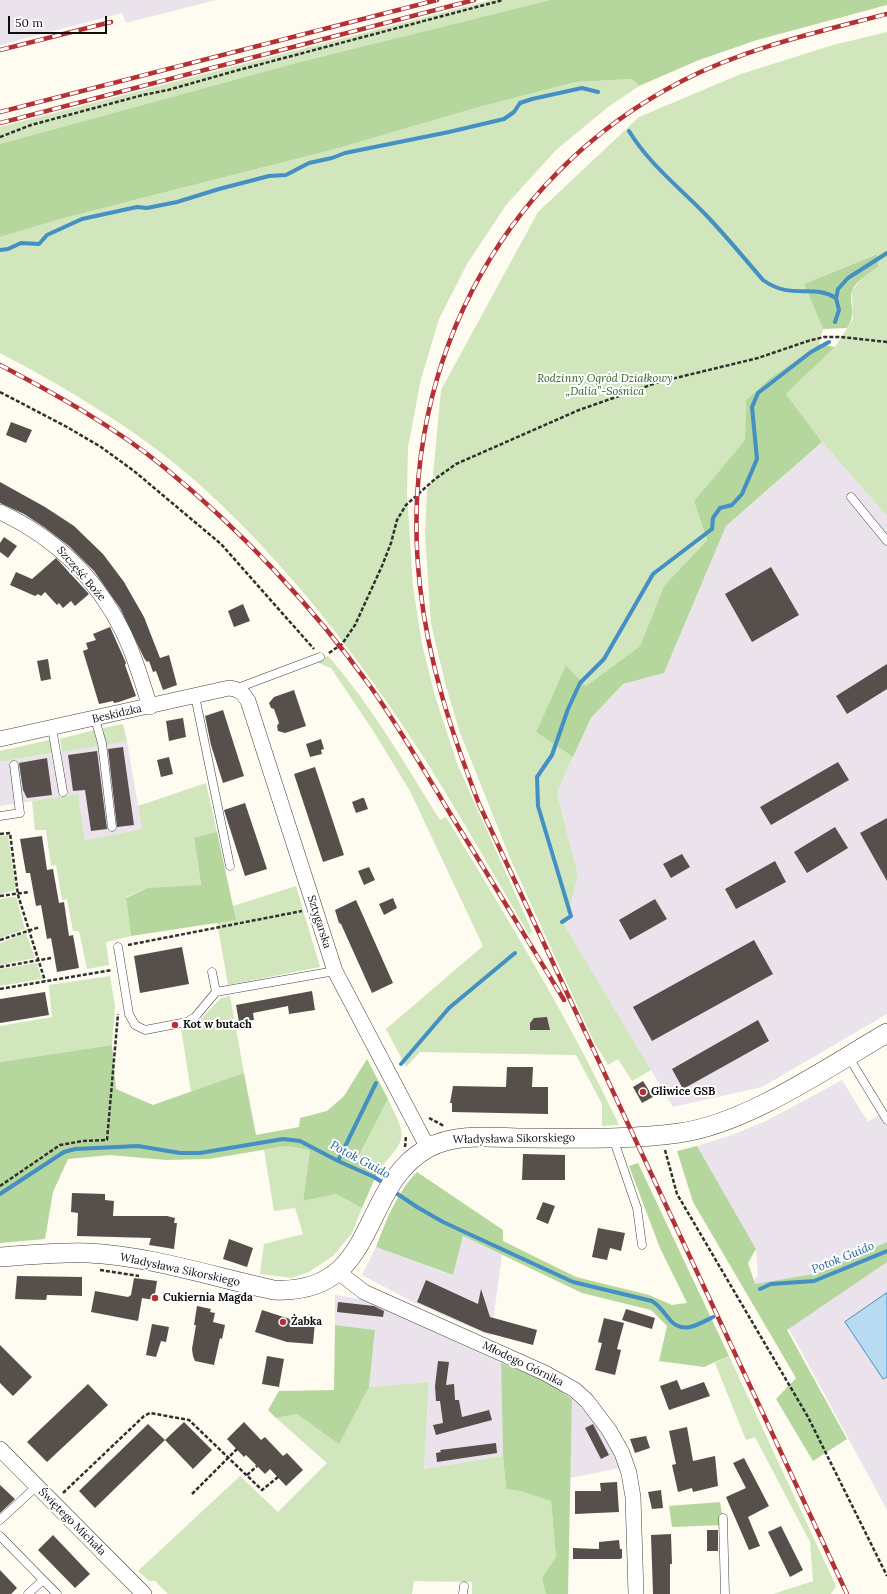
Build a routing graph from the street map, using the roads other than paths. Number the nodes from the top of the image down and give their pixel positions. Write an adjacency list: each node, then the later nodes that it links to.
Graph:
1 (851, 497): 3 (lane)
2 (0, 512): 7 (street, Szczęść Boże)
3 (887, 541)
4 (320, 657): 5 (lane)
5 (235, 689): 6 (street, Beskidzka); 17 (street, Sztygarska)
6 (195, 696): 7 (street, Beskidzka); 15 (lane)
7 (150, 707): 8 (street, Beskidzka)
8 (96, 719): 9 (street, Beskidzka); 14 (lane)
9 (52, 728): 10 (street, Beskidzka); 12 (lane)
10 (0, 739)
11 (14, 766): 13 (lane)
12 (63, 792)
13 (0, 816)
14 (112, 827)
15 (230, 866)
16 (118, 947): 19 (lane)
17 (335, 971): 19 (lane); 24 (street, Sztygarska)
18 (212, 972): 19 (lane)
19 (216, 992)
20 (887, 1033): 21 (street, Władysława Sikorskiego)
21 (847, 1056): 22 (lane); 23 (street, Władysława Sikorskiego)
22 (887, 1120)
23 (614, 1138): 24 (street, Władysława Sikorskiego); 25 (lane)
24 (428, 1148): 27 (street, Władysława Sikorskiego)
25 (642, 1245)
26 (0, 1257): 27 (street, Władysława Sikorskiego)
27 (338, 1272): 37 (street, Młodego Górnika)
28 (0, 1449): 29 (street, Świętego Michała)
29 (37, 1486): 31 (lane); 36 (street, Świętego Michała)
30 (723, 1518): 38 (lane)
31 (0, 1520)
32 (0, 1536): 33 (lane)
33 (43, 1580): 34 (lane); 35 (lane)
34 (28, 1594)
35 (57, 1594)
36 (144, 1594)
37 (636, 1594)
38 (725, 1594)

